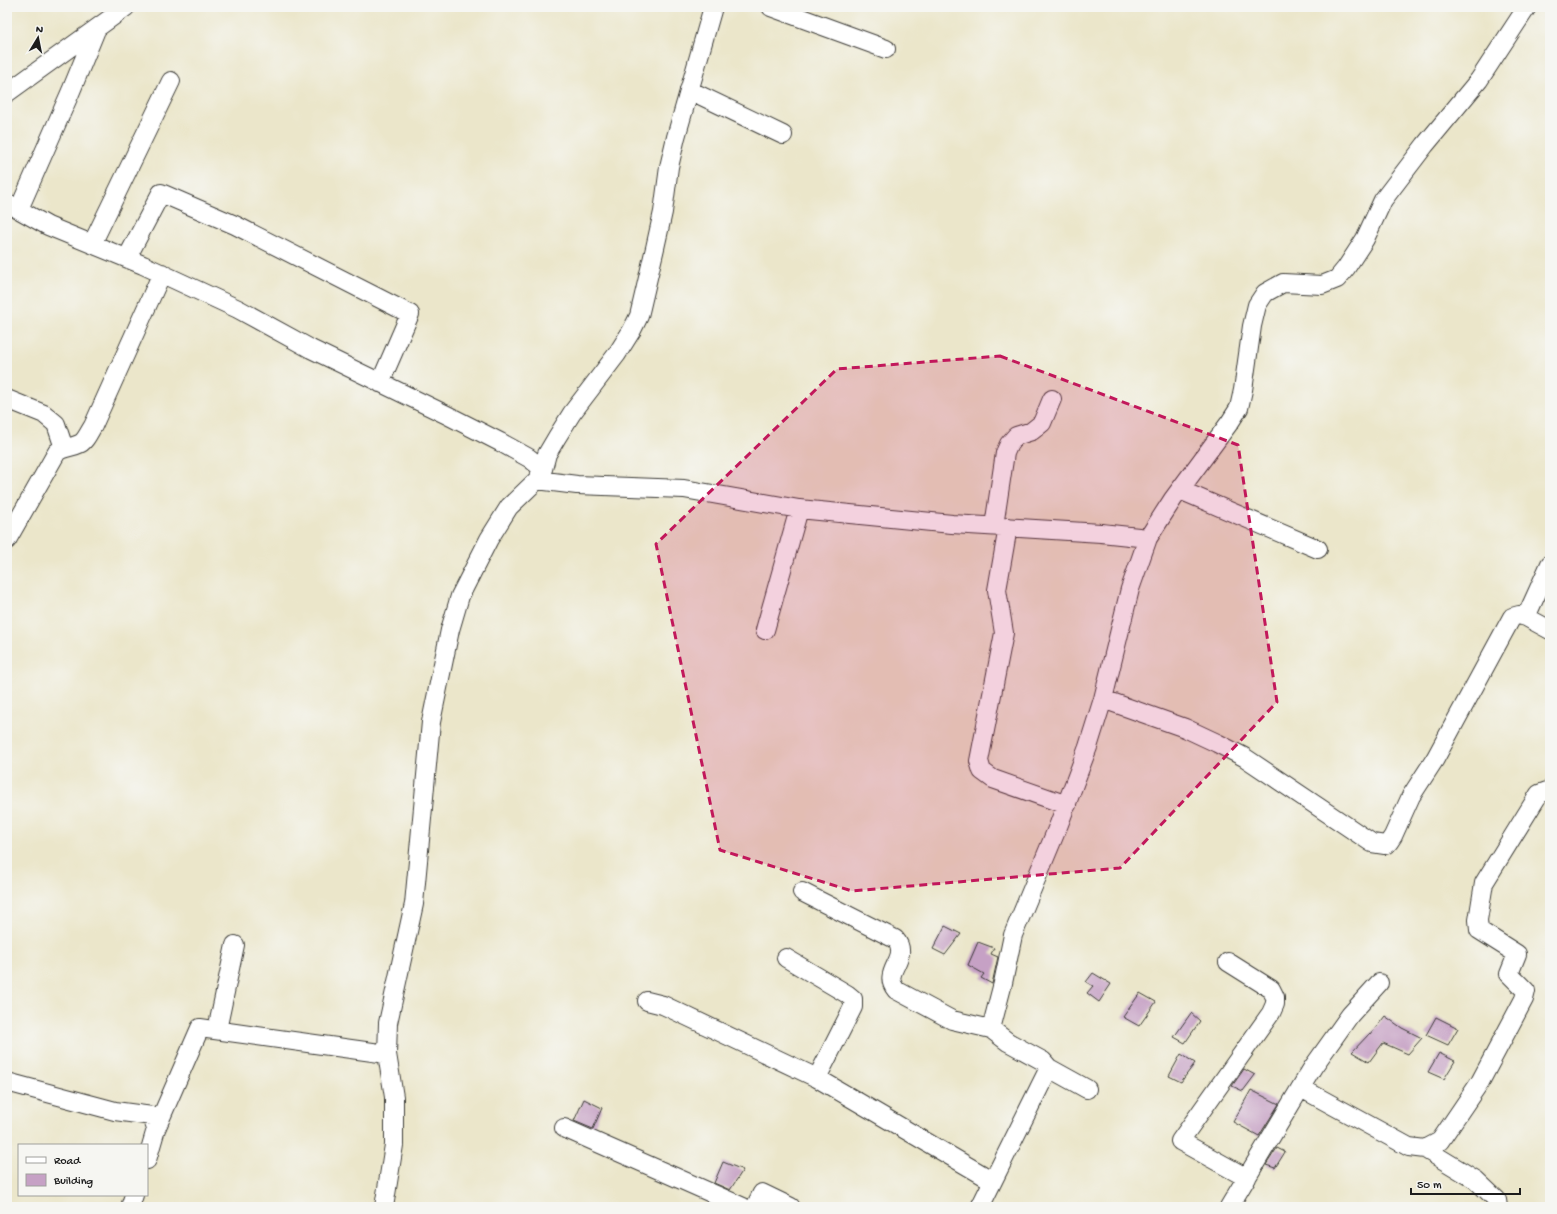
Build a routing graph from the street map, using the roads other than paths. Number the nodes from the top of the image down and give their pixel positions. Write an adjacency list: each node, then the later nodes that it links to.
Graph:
1 (126, 7): 5 (street)
2 (713, 7): 8 (street)
3 (771, 7): 6 (street)
4 (1527, 7): 20 (street)
5 (96, 30): 9 (street); 11 (street)
6 (886, 49)
7 (170, 81): 12 (street)
8 (688, 90): 10 (street); 19 (street)
9 (7, 93)
10 (783, 135)
11 (13, 206): 12 (street)
12 (92, 244): 13 (street)
13 (127, 258): 14 (street); 15 (street)
14 (162, 273): 15 (street); 18 (street)
15 (380, 383): 19 (street)
16 (7, 399): 18 (street)
17 (1052, 399): 22 (street)
18 (64, 448): 24 (street)
19 (540, 475): 21 (street); 41 (street)
20 (1180, 490): 23 (street); 25 (street)
21 (799, 509): 22 (street); 28 (street)
22 (1001, 527): 23 (street); 32 (street)
23 (1148, 538): 30 (street)
24 (7, 540)
25 (1318, 549)
26 (1550, 564): 27 (street)
27 (1526, 617): 29 (street); 30 (street)
28 (765, 630)
29 (1550, 630)
30 (1103, 699): 32 (street)
31 (1550, 790): 49 (street)
32 (1067, 805): 39 (street)
33 (802, 892): 39 (street)
34 (235, 945): 40 (street)
35 (786, 958): 43 (street)
36 (1228, 962): 51 (street)
37 (1379, 983): 45 (street)
38 (647, 1001): 43 (street)
39 (991, 1029): 42 (street)
40 (217, 1030): 41 (street); 48 (street)
41 (387, 1054): 55 (street)
42 (1049, 1068): 46 (street); 52 (street)
43 (817, 1078): 52 (street)
44 (7, 1082): 48 (street)
45 (1300, 1088): 49 (street); 51 (street)
46 (1087, 1089)
47 (564, 1128): 56 (street)
48 (156, 1129): 50 (street)
49 (1425, 1149): 61 (street)
50 (148, 1157)
51 (1247, 1178): 60 (street)
52 (993, 1181): 59 (street)
53 (134, 1196): 54 (street)
54 (130, 1207)
55 (384, 1207)
56 (743, 1207)
57 (755, 1207): 58 (street)
58 (791, 1207)
59 (980, 1207)
60 (1229, 1207)
61 (1498, 1207)

